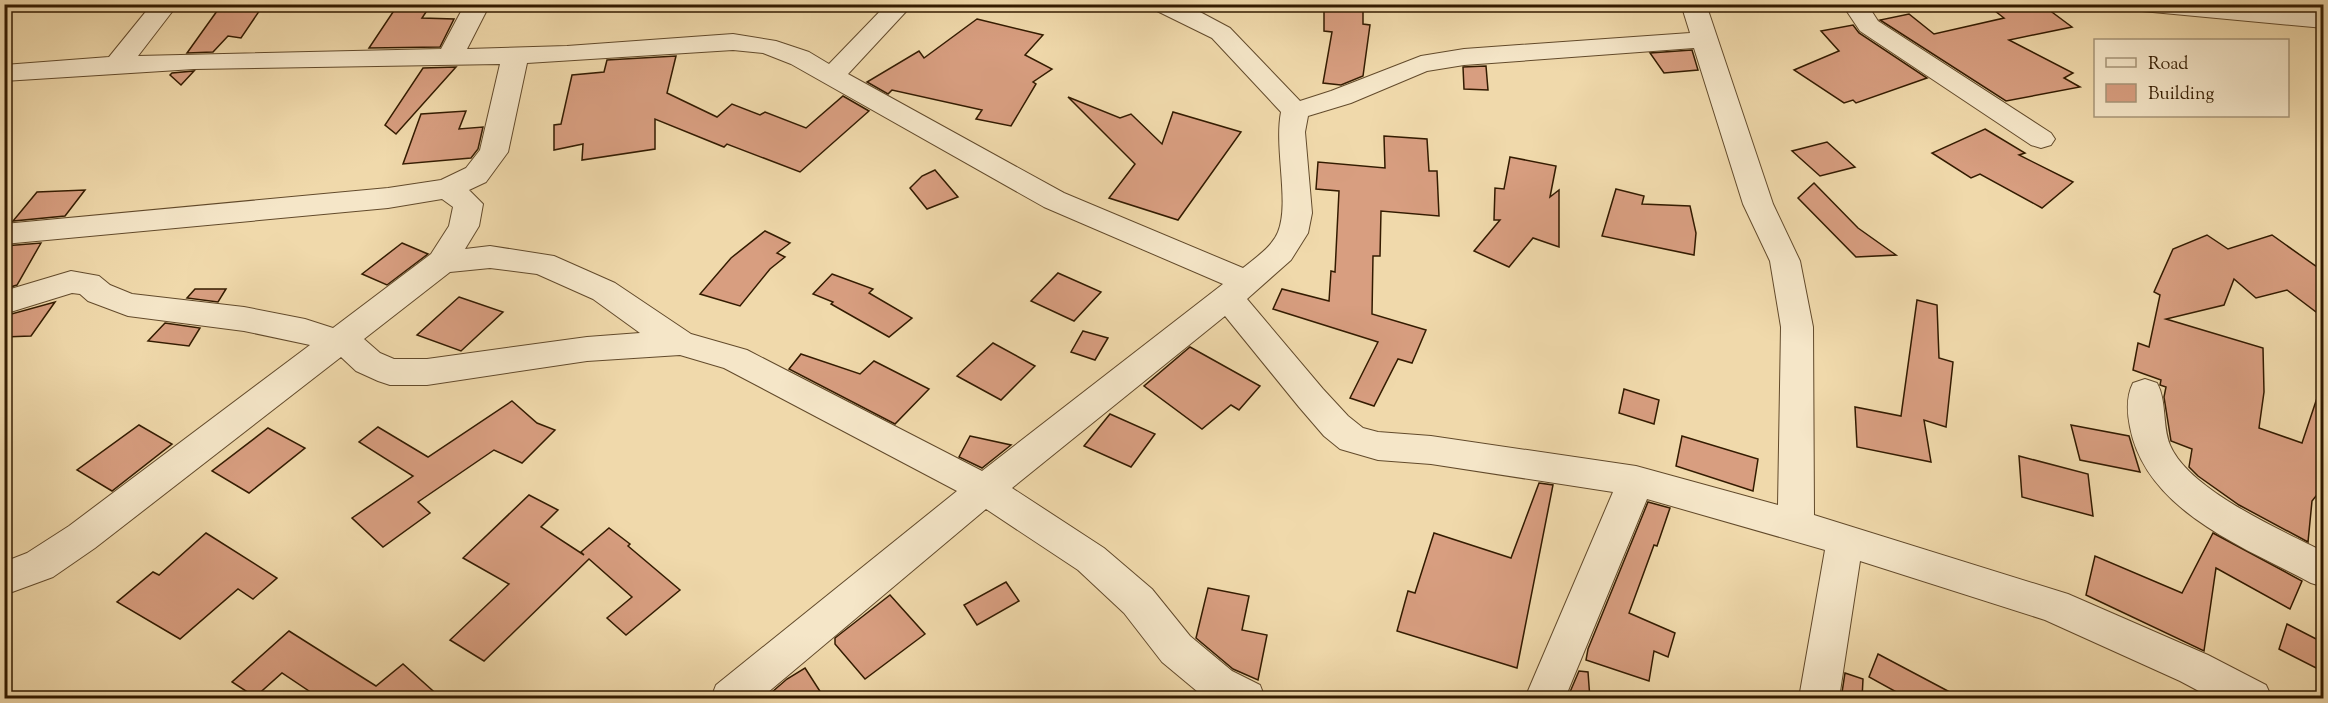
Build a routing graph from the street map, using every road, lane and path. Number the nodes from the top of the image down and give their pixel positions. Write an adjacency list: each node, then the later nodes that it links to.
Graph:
1 (166, 4): 13 (street)
2 (478, 4): 12 (street)
3 (901, 4): 15 (street)
4 (1162, 4): 16 (street)
5 (1693, 4): 10 (street)
6 (1854, 4): 17 (street)
7 (2142, 4): 8 (street)
8 (2277, 10): 9 (street)
9 (2324, 20)
10 (1705, 39): 16 (street); 28 (street)
11 (515, 56): 12 (street); 15 (street); 18 (street)
12 (450, 57): 13 (street)
13 (116, 66): 14 (street)
14 (4, 74)
15 (832, 76): 21 (street)
16 (1296, 111): 21 (street)
17 (2041, 139)
18 (448, 189): 19 (street); 20 (street)
19 (4, 234)
20 (442, 262): 23 (street); 24 (street)
21 (1238, 290): 26 (street); 27 (street)
22 (4, 303): 23 (street)
23 (335, 341): 24 (street); 31 (street)
24 (680, 343): 27 (street)
25 (2145, 392): 30 (street)
26 (1636, 481): 28 (street); 34 (street)
27 (985, 489): 32 (street); 33 (street)
28 (1796, 525): 29 (street)
29 (1845, 540): 35 (street); 36 (street)
30 (2324, 571)
31 (4, 579)
32 (732, 699)
33 (1245, 699)
34 (1545, 699)
35 (1819, 699)
36 (2251, 699)

